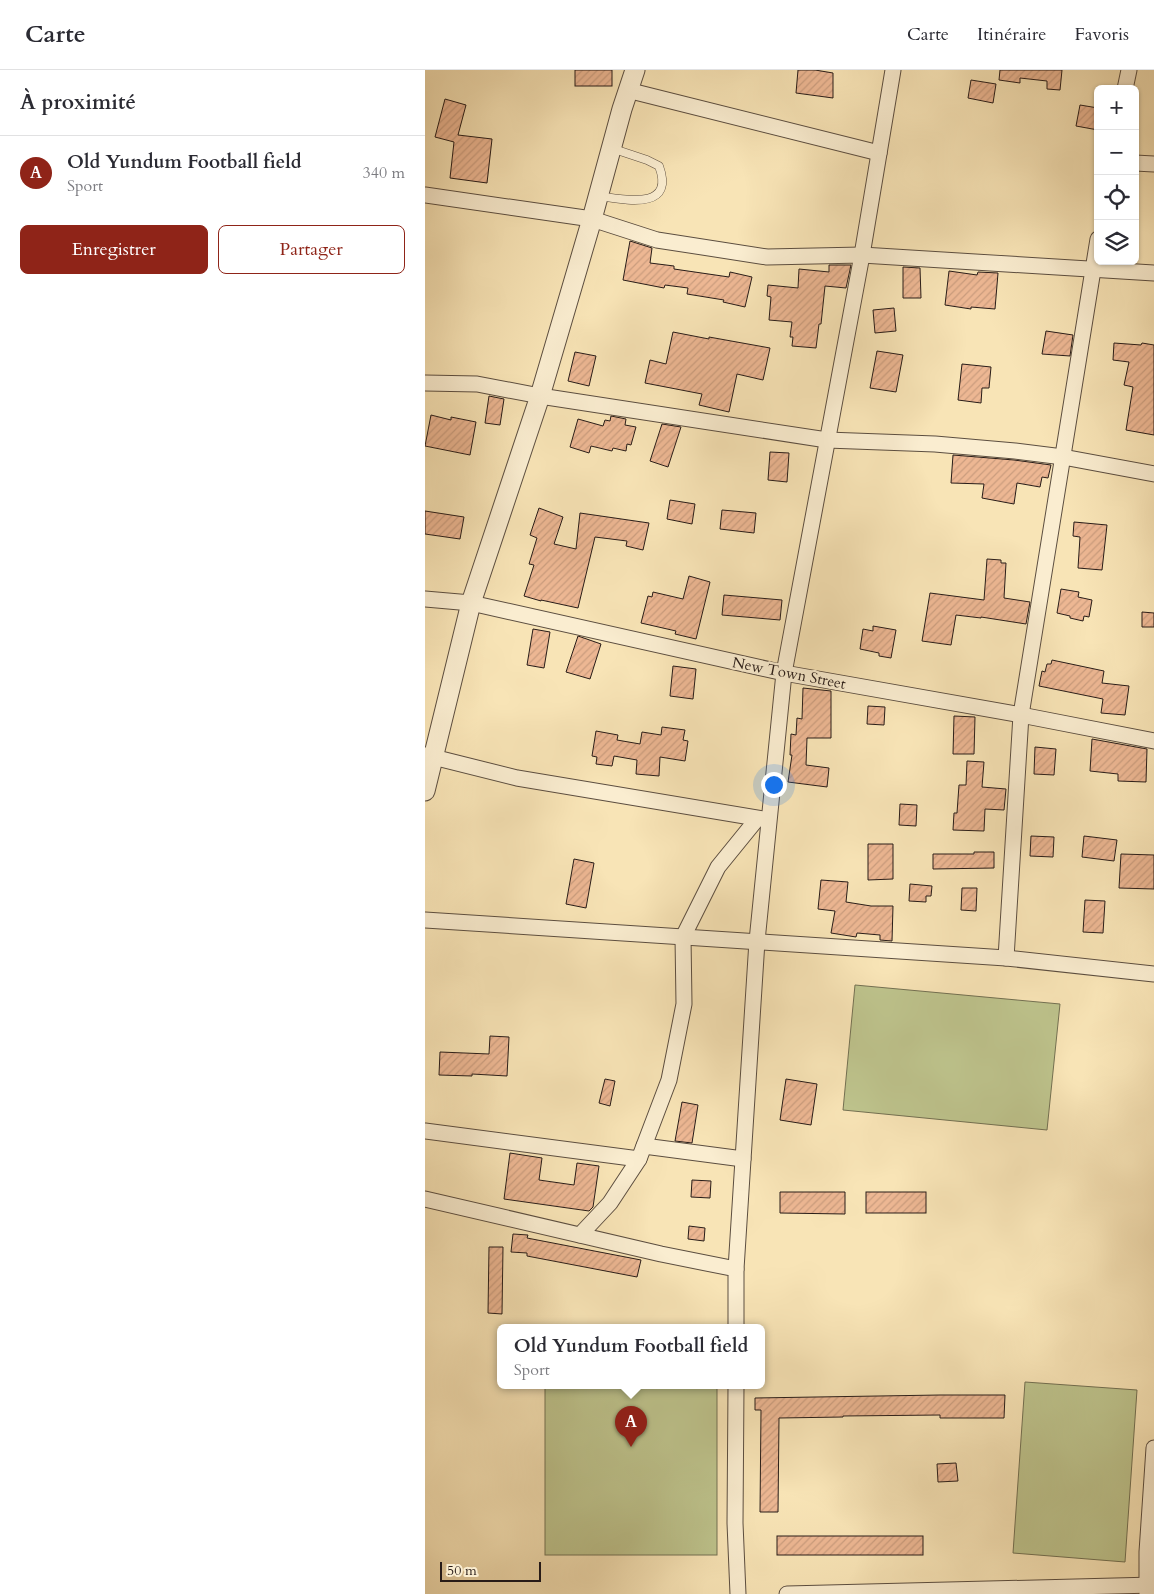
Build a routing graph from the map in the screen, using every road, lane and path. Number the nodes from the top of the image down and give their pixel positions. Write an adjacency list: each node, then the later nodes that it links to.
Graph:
1 (635, 70): 5 (street)
2 (893, 70): 7 (street)
3 (1129, 70): 4 (street)
4 (1126, 85)
5 (627, 90): 6 (street); 7 (street)
6 (611, 148): 11 (street); 11 (lane)
7 (879, 153): 13 (street)
8 (1139, 163): 9 (street)
9 (1154, 164)
10 (425, 195): 12 (street)
11 (597, 196): 12 (street)
12 (592, 219): 13 (street); 18 (street)
13 (862, 255): 15 (street); 19 (street)
14 (1094, 263): 15 (street)
15 (1093, 269): 16 (street); 20 (street)
16 (1154, 273)
17 (425, 383): 18 (street)
18 (539, 396): 19 (street); 23 (street)
19 (827, 440): 20 (street); 24 (street)
20 (1063, 458): 21 (street); 25 (street)
21 (1154, 474)
22 (425, 599): 23 (street, New Town Street)
23 (471, 604): 24 (street, New Town Street); 27 (street)
24 (783, 673): 25 (street, New Town Street); 29 (street)
25 (1021, 716): 26 (street, New Town Street); 33 (street)
26 (1154, 741)
27 (429, 756): 28 (street); 29 (street)
28 (425, 791)
29 (763, 819): 31 (street); 32 (street)
30 (425, 920): 31 (street)
31 (683, 936): 32 (street); 36 (street)
32 (757, 941): 33 (street); 37 (street)
33 (1006, 958): 34 (street)
34 (1154, 974)
35 (425, 1131): 36 (street)
36 (642, 1152): 37 (street); 39 (street)
37 (743, 1159): 40 (street)
38 (425, 1199): 39 (street)
39 (580, 1235): 40 (street)
40 (737, 1269): 41 (street)
41 (736, 1324)
42 (736, 1389): 47 (street)
43 (1154, 1448): 44 (street)
44 (1149, 1588): 45 (street)
45 (1049, 1591): 46 (street)
46 (898, 1593): 48 (street)
47 (738, 1594)
48 (787, 1594)

